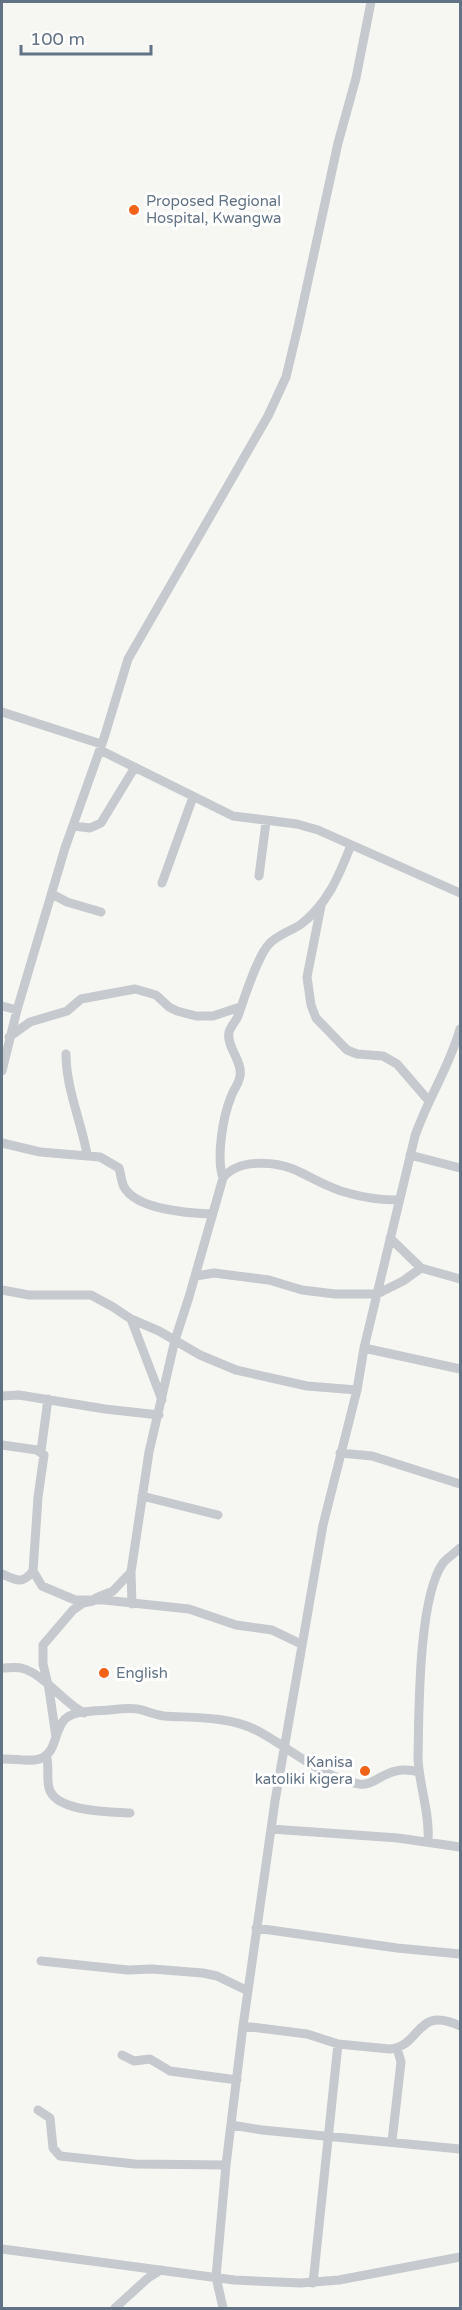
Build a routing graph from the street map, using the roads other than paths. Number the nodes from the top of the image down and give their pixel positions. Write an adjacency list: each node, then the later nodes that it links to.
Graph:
1 (371, 2): 3 (street)
2 (2, 712): 3 (street)
3 (101, 747): 4 (street); 7 (street)
4 (135, 767): 5 (street); 7 (street)
5 (193, 797): 6 (street); 10 (street)
6 (266, 822): 8 (street); 9 (street)
7 (74, 826): 11 (street)
8 (351, 845): 12 (street); 13 (street)
9 (259, 876)
10 (162, 883)
11 (52, 894): 14 (street); 17 (street)
12 (460, 894)
13 (321, 906): 16 (street); 22 (street)
14 (101, 912)
15 (2, 1006): 17 (street)
16 (240, 1007): 19 (street); 27 (street)
17 (17, 1010): 19 (street)
18 (460, 1029): 22 (street)
19 (9, 1037): 21 (street)
20 (66, 1054): 24 (street)
21 (2, 1071)
22 (429, 1101): 25 (street)
23 (2, 1143): 24 (street)
24 (87, 1154): 29 (street)
25 (410, 1155): 26 (street); 28 (street)
26 (460, 1168)
27 (223, 1178): 28 (street); 29 (street)
28 (399, 1200): 30 (street)
29 (212, 1214): 32 (street)
30 (390, 1238): 31 (street); 35 (street)
31 (421, 1268): 33 (street); 35 (street)
32 (195, 1276): 35 (street); 37 (street)
33 (460, 1279)
34 (2, 1290): 36 (street)
35 (377, 1294): 38 (street)
36 (131, 1319): 37 (street); 43 (street)
37 (175, 1340): 40 (street); 43 (street)
38 (364, 1348): 39 (street); 40 (street)
39 (460, 1369)
40 (357, 1390): 47 (street)
41 (2, 1396): 42 (street)
42 (48, 1400): 44 (street); 46 (street)
43 (162, 1400): 44 (street)
44 (159, 1415): 49 (street)
45 (2, 1445): 46 (street)
46 (41, 1451): 52 (street)
47 (340, 1453): 48 (street); 57 (street)
48 (460, 1484)
49 (142, 1496): 50 (street); 53 (street)
50 (218, 1515)
51 (460, 1548): 65 (street)
52 (33, 1571): 54 (street); 55 (street)
53 (131, 1572): 55 (street); 56 (street)
54 (2, 1574)
55 (93, 1601): 56 (street); 59 (street)
56 (132, 1604): 57 (street)
57 (301, 1644): 62 (street)
58 (2, 1668): 59 (street)
59 (48, 1683): 60 (street); 61 (street)
60 (84, 1713): 61 (street); 62 (street)
61 (56, 1737): 63 (street)
62 (285, 1748): 65 (street); 67 (street)
63 (46, 1755): 64 (street); 66 (street)
64 (2, 1759)
65 (419, 1772): 68 (street)
66 (130, 1813)
67 (271, 1829): 68 (street); 70 (street)
68 (428, 1841): 69 (street)
69 (460, 1847)
70 (256, 1928): 71 (street); 73 (street)
71 (460, 1954)
72 (41, 1961): 73 (street)
73 (248, 1991): 74 (street)
74 (243, 2026): 76 (street); 79 (street)
75 (460, 2026): 77 (street)
76 (338, 2044): 77 (street); 82 (street)
77 (397, 2048): 83 (street)
78 (122, 2055): 79 (street)
79 (237, 2079): 81 (street)
80 (38, 2110): 85 (street)
81 (231, 2125): 82 (street); 85 (street)
82 (328, 2137): 83 (street); 90 (street)
83 (392, 2142): 84 (street)
84 (460, 2149)
85 (226, 2165): 89 (street)
86 (2, 2249): 88 (street)
87 (460, 2257): 90 (street)
88 (163, 2270): 89 (street); 92 (street)
89 (216, 2277): 90 (street); 91 (street)
90 (313, 2283)
91 (222, 2304): 93 (street)
92 (115, 2308)
93 (214, 2308)

